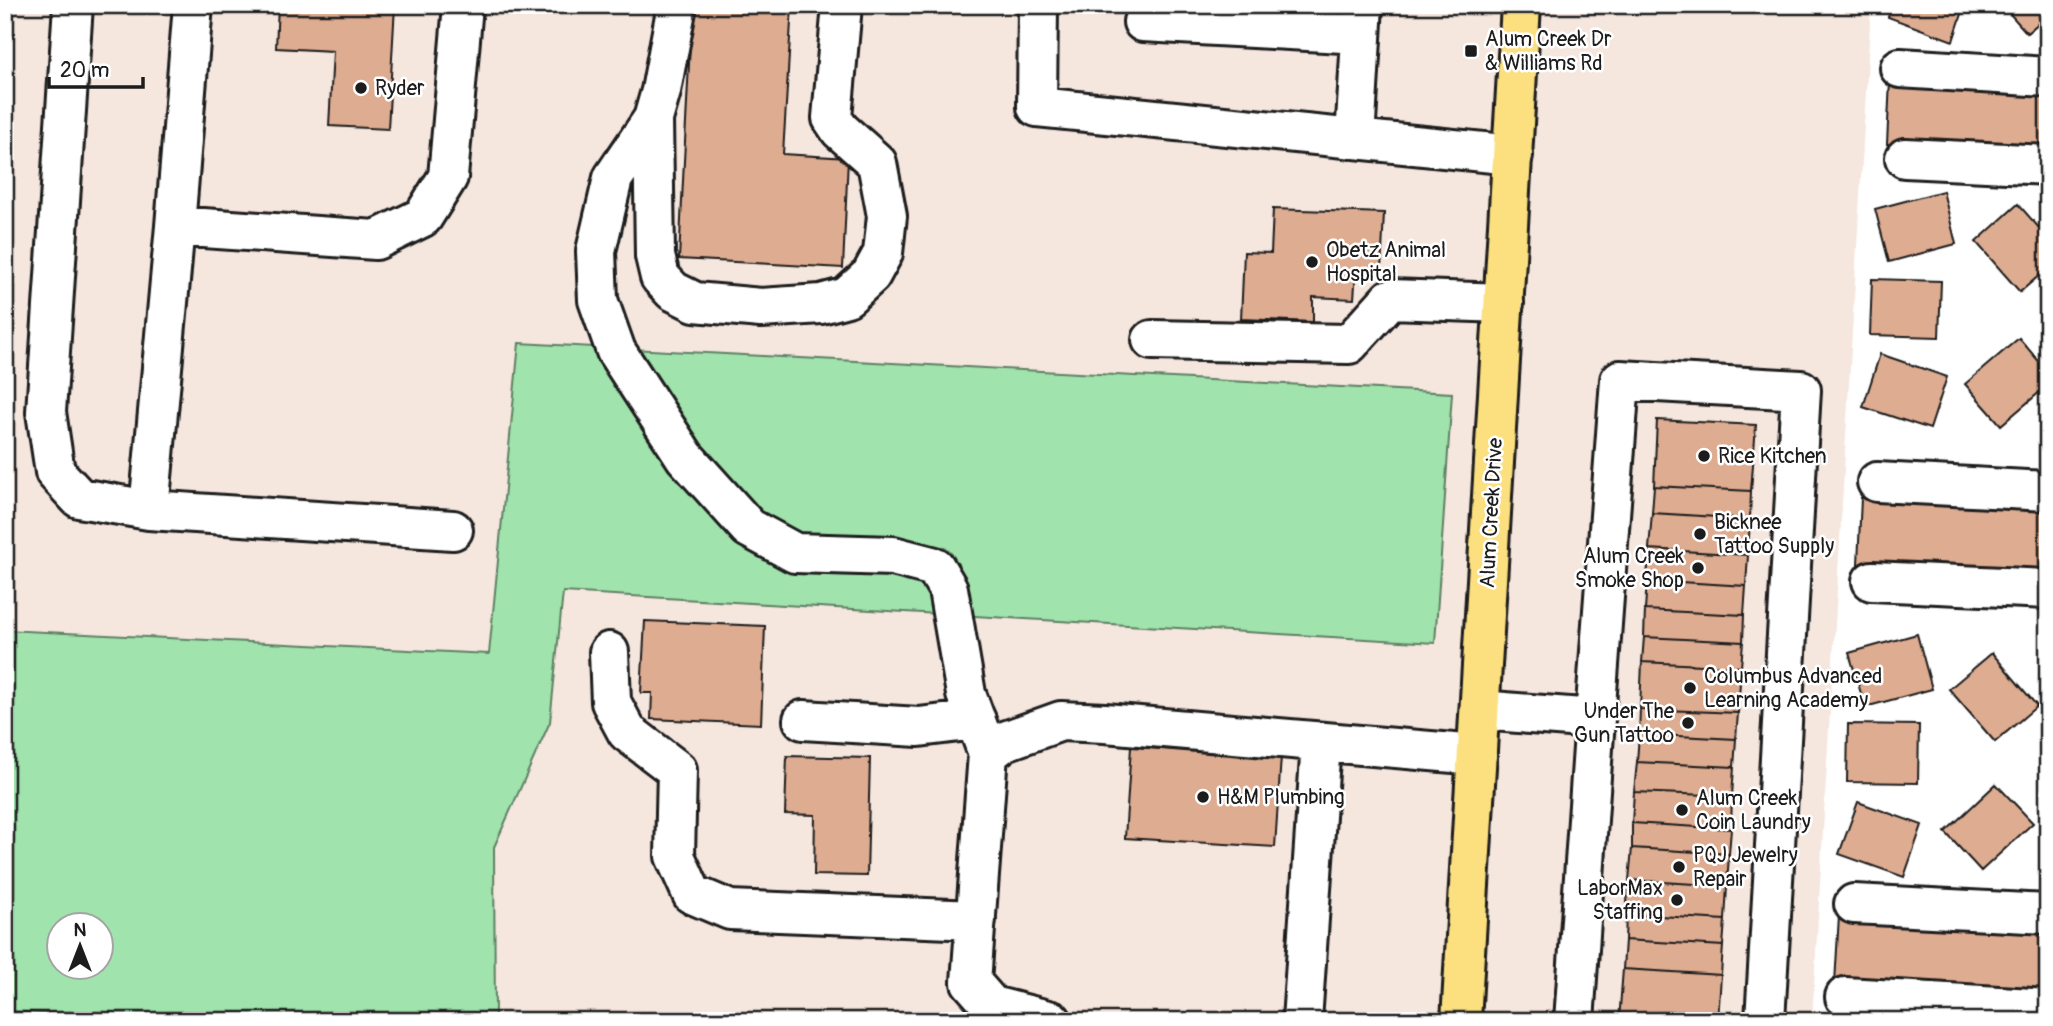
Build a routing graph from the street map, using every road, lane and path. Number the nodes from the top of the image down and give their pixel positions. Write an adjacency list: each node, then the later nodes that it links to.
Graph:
1 (73, 5): 23 (lane)
2 (193, 5): 18 (lane)
3 (463, 5): 18 (lane)
4 (677, 5): 13 (lane)
5 (842, 5): 13 (lane)
6 (1038, 5): 14 (lane)
7 (1521, 5): 15 (main road, Alum Creek Drive)
8 (1244, 16): 9 (lane); 10 (lane)
9 (1362, 20): 14 (lane)
10 (1143, 22)
11 (1900, 68): 12 (lane)
12 (2048, 77)
13 (653, 119): 31 (lane)
14 (1355, 139): 15 (lane)
15 (1513, 155): 19 (main road, Alum Creek Drive)
16 (1905, 158): 17 (lane)
17 (2048, 165)
18 (175, 226): 23 (lane)
19 (1504, 303): 20 (lane); 28 (main road, Alum Creek Drive)
20 (1152, 340)
21 (1877, 482): 22 (lane)
22 (2048, 491)
23 (149, 510): 24 (lane)
24 (453, 530)
25 (1872, 581): 26 (lane)
26 (2048, 589)
27 (610, 652): 36 (lane)
28 (1480, 710): 29 (lane); 33 (main road, Alum Creek Drive)
29 (1595, 719): 42 (lane); 43 (lane)
30 (803, 720): 31 (lane)
31 (982, 737): 32 (lane); 36 (lane)
32 (1321, 743): 33 (lane); 40 (lane)
33 (1477, 755): 41 (main road, Alum Creek Drive)
34 (1854, 904): 35 (lane)
35 (2048, 914)
36 (976, 920): 39 (lane)
37 (1845, 997): 38 (lane)
38 (2048, 1009)
39 (1052, 1021)
40 (1302, 1021)
41 (1461, 1021)
42 (1574, 1021)
43 (1765, 1021)

